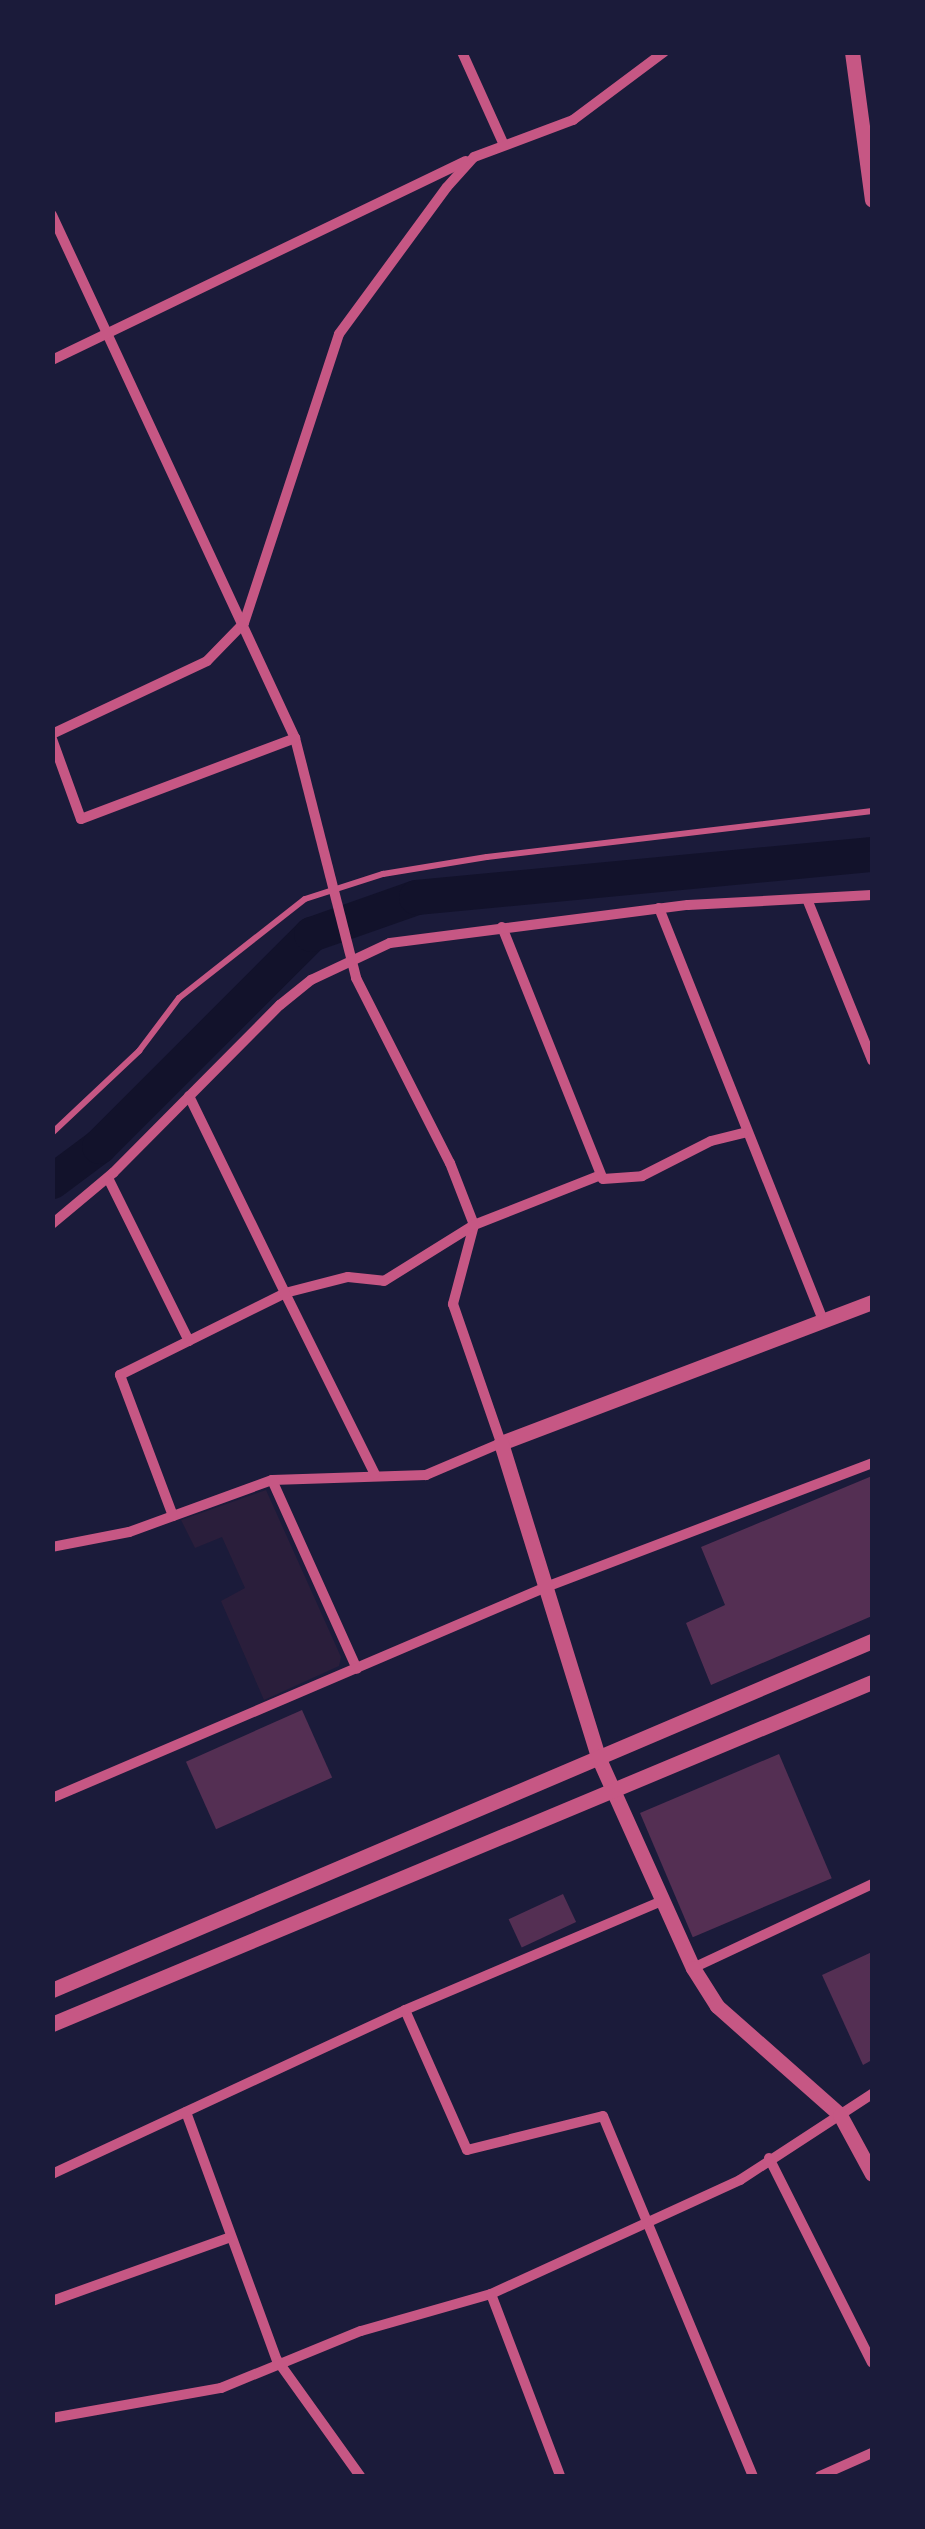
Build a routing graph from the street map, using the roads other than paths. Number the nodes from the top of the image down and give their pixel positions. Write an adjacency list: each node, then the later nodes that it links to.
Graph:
1 (462, 52): 4 (street)
2 (664, 52): 4 (street)
3 (852, 52): 6 (street)
4 (504, 145): 5 (street)
5 (474, 157): 8 (street); 10 (street)
6 (872, 200)
7 (52, 215): 8 (street)
8 (109, 331): 9 (street); 10 (street)
9 (52, 360)
10 (244, 623): 11 (street); 12 (street)
11 (52, 736): 12 (street)
12 (295, 738): 14 (street)
13 (872, 811): 14 (lane)
14 (333, 889): 19 (street); 22 (lane)
15 (872, 895): 16 (street)
16 (808, 899): 17 (street); 20 (street)
17 (659, 908): 18 (street); 23 (street)
18 (502, 926): 19 (street); 24 (street)
19 (352, 965): 21 (street); 27 (street)
20 (872, 1060)
21 (188, 1096): 25 (street); 28 (street)
22 (52, 1132)
23 (746, 1132): 24 (street); 30 (street)
24 (601, 1175): 27 (street)
25 (108, 1178): 26 (street); 31 (street)
26 (52, 1224)
27 (474, 1225): 28 (street); 32 (street)
28 (285, 1293): 31 (street); 34 (street)
29 (872, 1302): 30 (street)
30 (823, 1320): 32 (street)
31 (189, 1340): 36 (street)
32 (501, 1443): 34 (street); 38 (street)
33 (872, 1463): 38 (street)
34 (376, 1474): 35 (street)
35 (272, 1480): 36 (street); 40 (street)
36 (173, 1516): 37 (street)
37 (52, 1547)
38 (546, 1587): 40 (street); 42 (street)
39 (872, 1641): 42 (street)
40 (357, 1670): 44 (street)
41 (872, 1682): 43 (street)
42 (599, 1760): 43 (street); 48 (street)
43 (614, 1791): 46 (street); 50 (street)
44 (52, 1798)
45 (872, 1884): 47 (street)
46 (662, 1902): 47 (street); 49 (street)
47 (693, 1968): 53 (street)
48 (52, 1990)
49 (405, 2010): 52 (street); 57 (street)
50 (52, 2024)
51 (872, 2094): 53 (street)
52 (186, 2112): 55 (street); 58 (street)
53 (840, 2115): 54 (street); 56 (street)
54 (769, 2158): 57 (street); 62 (street)
55 (52, 2174)
56 (872, 2174)
57 (646, 2224): 59 (street); 67 (street)
58 (232, 2237): 60 (street); 61 (street)
59 (491, 2294): 61 (street); 66 (street)
60 (52, 2302)
61 (277, 2360): 63 (street); 65 (street)
62 (872, 2363)
63 (52, 2418)
64 (872, 2454): 68 (street)
65 (360, 2476)
66 (560, 2476)
67 (752, 2476)
68 (820, 2476)

